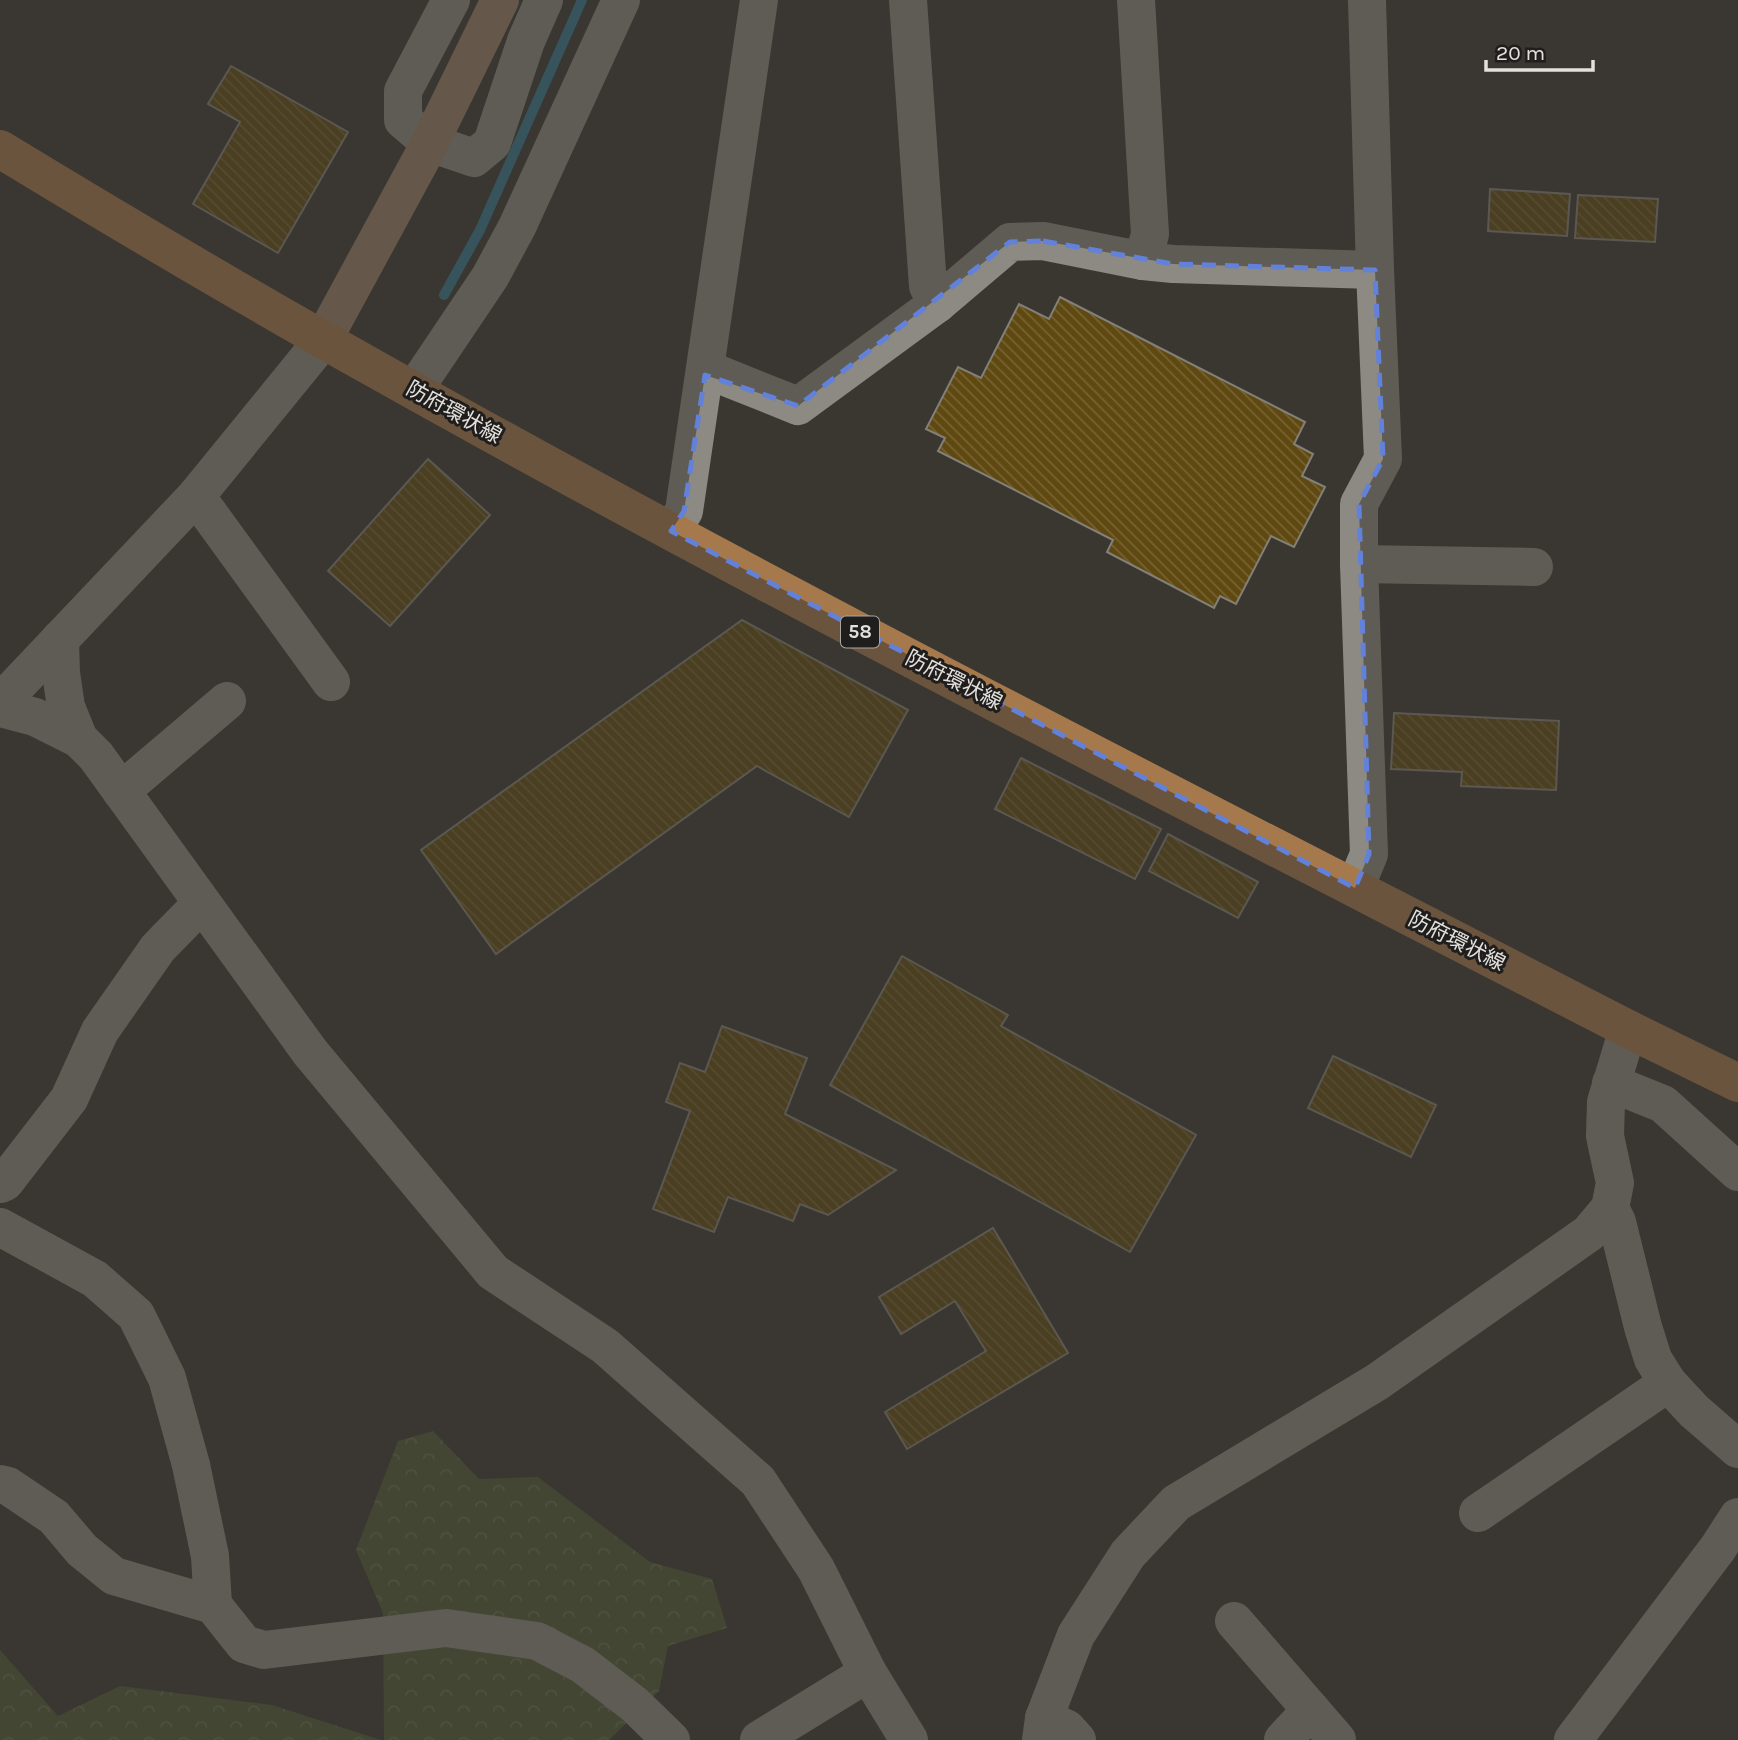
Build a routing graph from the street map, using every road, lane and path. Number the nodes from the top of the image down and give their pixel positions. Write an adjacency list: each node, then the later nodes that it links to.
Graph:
1 (451, 0): 9 (street)
2 (500, 0): 9 (street)
3 (544, 0): 9 (street)
4 (621, 0): 16 (street)
5 (759, 0): 15 (street)
6 (908, 0): 13 (street)
7 (1136, 0): 11 (street)
8 (1367, 0): 12 (street)
9 (430, 143): 14 (street)
10 (0, 149): 14 (main road, 防府環状線 / 58)
11 (1143, 261): 12 (street); 13 (street)
12 (1375, 270): 19 (street)
13 (937, 304): 15 (street)
14 (323, 340): 16 (main road, 防府環状線 / 58); 17 (street)
15 (705, 375): 18 (street)
16 (414, 390): 18 (main road, 防府環状線 / 58)
17 (196, 496): 21 (street); 22 (street)
18 (671, 531): 27 (main road, 防府環状線 / 58)
19 (1359, 564): 20 (street); 27 (street)
20 (1534, 567)
21 (60, 639): 24 (street); 25 (street)
22 (331, 682)
23 (227, 701): 26 (street)
24 (0, 705): 25 (street)
25 (79, 739): 26 (street)
26 (121, 791): 28 (street)
27 (1354, 888): 29 (main road, 防府環状線 / 58)
28 (201, 904): 33 (street); 44 (street)
29 (1628, 1029): 30 (street); 31 (main road, 防府環状線 / 58)
30 (1611, 1083): 32 (street); 34 (street)
31 (1738, 1083)
32 (1738, 1172)
33 (0, 1184)
34 (1610, 1209): 36 (street); 46 (street)
35 (0, 1227): 42 (street)
36 (1668, 1383): 37 (street); 39 (street)
37 (1738, 1449)
38 (0, 1484): 42 (street)
39 (1478, 1513)
40 (1738, 1517): 41 (street)
41 (1728, 1556): 53 (street)
42 (213, 1605): 47 (street)
43 (1234, 1621): 45 (street)
44 (868, 1672): 48 (street); 49 (street)
45 (1311, 1710): 51 (street); 52 (street)
46 (1043, 1729): 50 (street)
47 (671, 1740)
48 (759, 1740)
49 (909, 1740)
50 (1077, 1740)
51 (1283, 1740)
52 (1337, 1740)
53 (1573, 1740)

